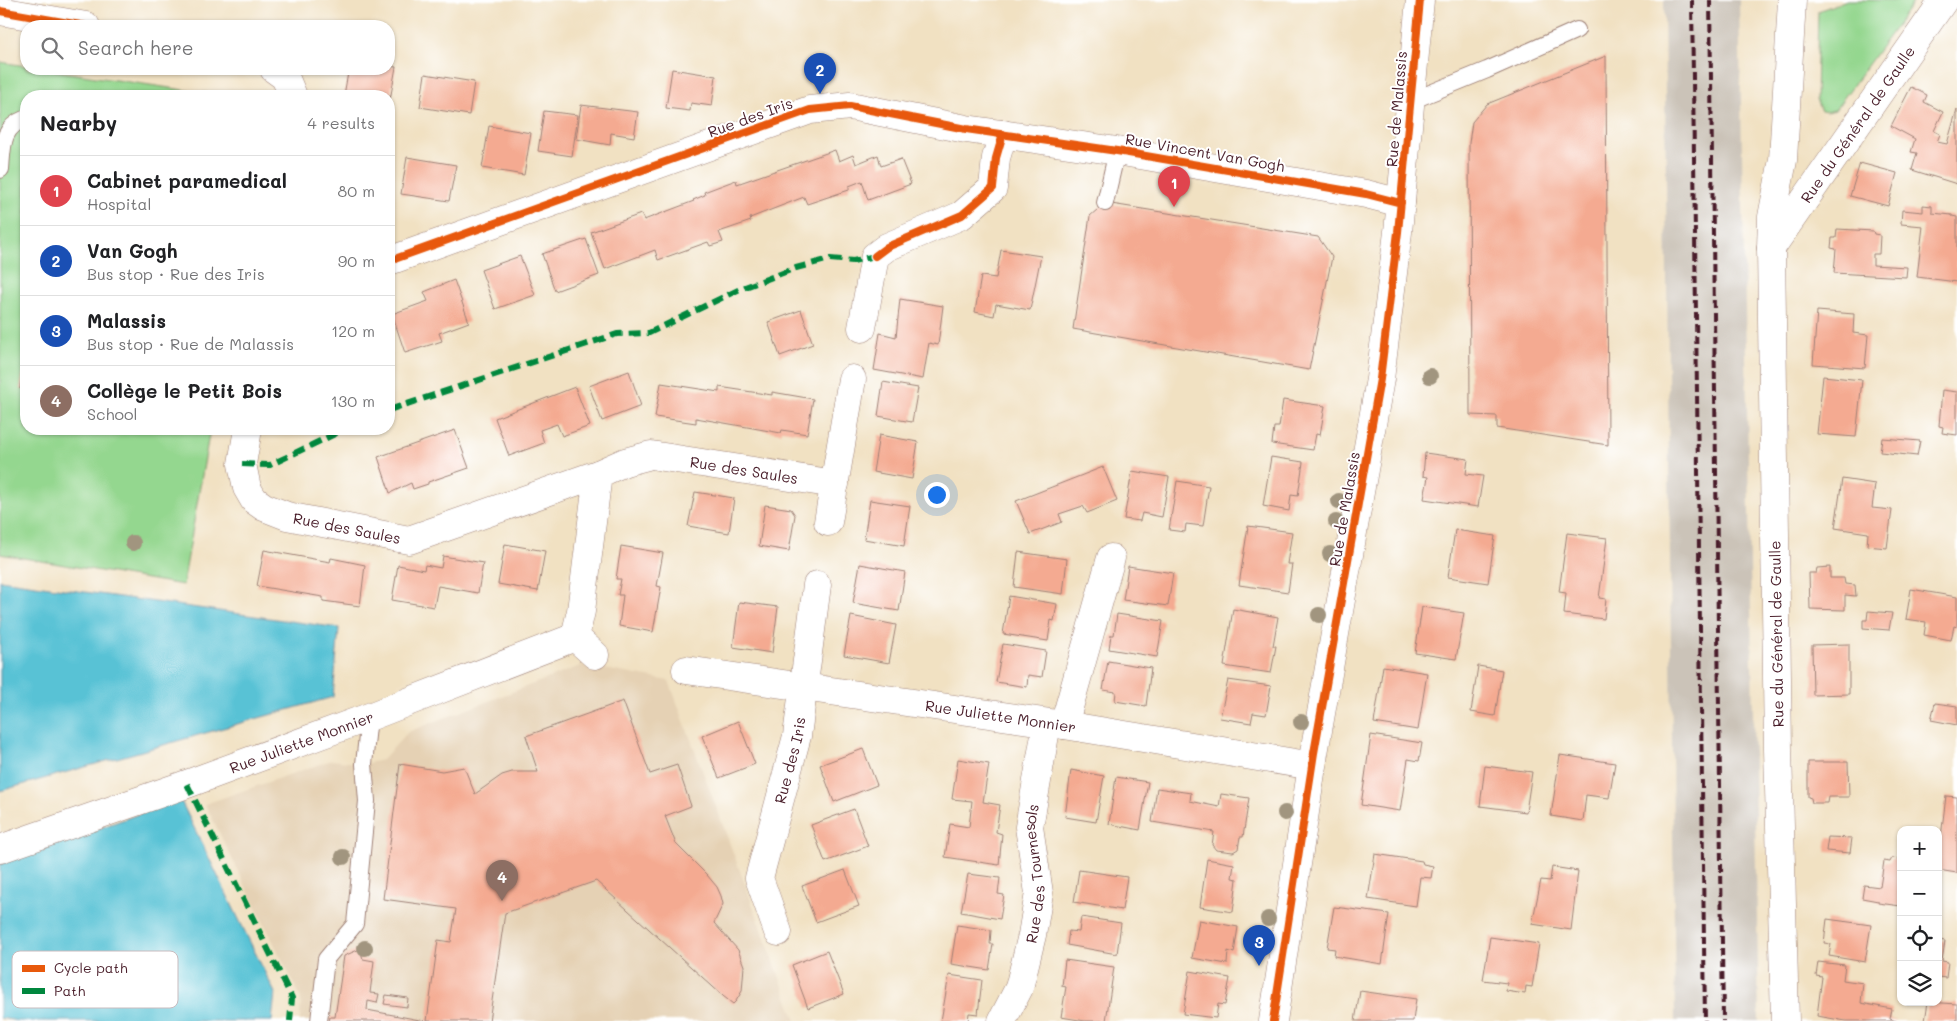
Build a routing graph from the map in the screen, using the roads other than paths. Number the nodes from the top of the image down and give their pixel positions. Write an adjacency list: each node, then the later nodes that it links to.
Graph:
1 (1420, 0): 9 (street, Rue de Malassis)
2 (1792, 0): 16 (street, Rue du Général de Gaulle)
3 (1944, 0): 16 (street, Rue du Général de Gaulle)
4 (0, 12): 5 (street)
5 (49, 20)
6 (1577, 30): 9 (lane)
7 (282, 75): 8 (street)
8 (290, 90)
9 (1411, 101): 15 (street, Rue de Malassis)
10 (20, 121): 13 (lane)
11 (1004, 134): 12 (street, Rue Vincent Van Gogh); 17 (street, Rue des Iris); 18 (street)
12 (1116, 151): 14 (lane); 15 (street, Rue Vincent Van Gogh)
13 (0, 170)
14 (1105, 203)
15 (1401, 203): 32 (street, Rue de Malassis)
16 (1771, 248): 38 (street, Rue du Général de Gaulle)
17 (395, 259)
18 (862, 328)
19 (852, 379): 22 (street)
20 (247, 435): 21 (street, Rue des Saules)
21 (598, 474): 22 (street, Rue des Saules); 26 (street)
22 (835, 484): 23 (street)
23 (828, 522)
24 (1111, 558): 31 (street, Rue des Tournesols)
25 (817, 585): 29 (street, Rue des Iris)
26 (575, 637): 27 (street); 30 (street, Rue Juliette Monnier)
27 (595, 656)
28 (686, 670): 29 (street, Rue Juliette Monnier)
29 (803, 688): 31 (street, Rue Juliette Monnier); 34 (street, Rue des Iris)
30 (368, 717): 33 (street, Rue Juliette Monnier); 35 (lane)
31 (1056, 724): 32 (street, Rue Juliette Monnier); 36 (street, Rue des Tournesols)
32 (1313, 766): 37 (street, Rue de Malassis)
33 (0, 849)
34 (778, 932)
35 (319, 1021)
36 (1002, 1021)
37 (1274, 1021)
38 (1785, 1021)

